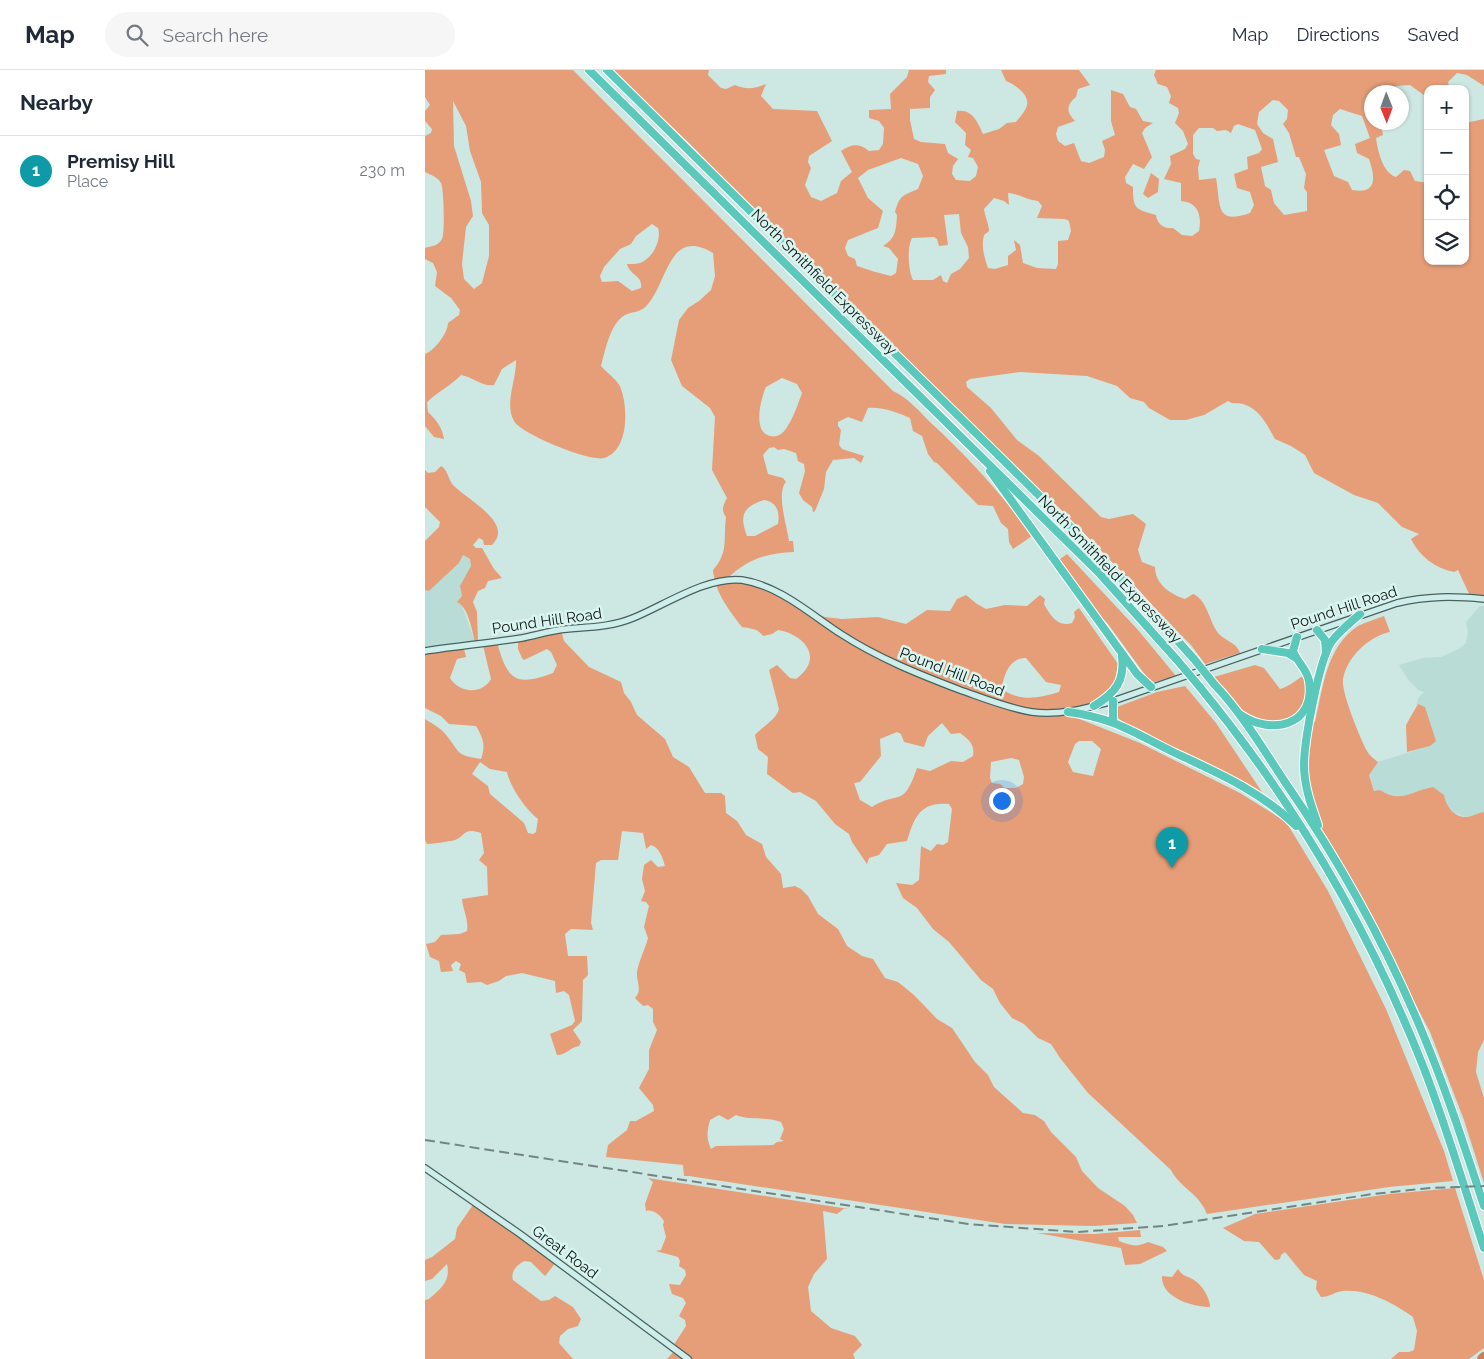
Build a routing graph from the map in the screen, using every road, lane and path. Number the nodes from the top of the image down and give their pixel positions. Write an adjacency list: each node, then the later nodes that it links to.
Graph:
1 (589, 70): 3 (highway, North Smithfield Expressway)
2 (607, 70): 17 (highway, North Smithfield Expressway, bridge)
3 (980, 457): 10 (highway); 20 (highway, North Smithfield Expressway, bridge)
4 (1484, 599): 5 (street, Pound Hill Road)
5 (1360, 614): 6 (street, Pound Hill Road); 11 (highway)
6 (1317, 630): 7 (street, Pound Hill Road); 11 (highway)
7 (1297, 637): 8 (street, Pound Hill Road); 12 (highway)
8 (1262, 649): 12 (highway); 13 (street, Pound Hill Road)
9 (425, 650): 16 (street, Pound Hill Road)
10 (1121, 652): 13 (highway); 15 (highway)
11 (1326, 652): 19 (highway)
12 (1297, 658): 17 (highway)
13 (1151, 687): 14 (street, Pound Hill Road)
14 (1113, 701): 15 (street, Pound Hill Road); 18 (highway)
15 (1094, 706): 16 (street, Pound Hill Road)
16 (1068, 712): 18 (highway)
17 (1236, 712): 19 (highway, North Smithfield Expressway)
18 (1113, 721): 20 (highway)
19 (1322, 836): 22 (highway, North Smithfield Expressway)
20 (1310, 842): 23 (highway, North Smithfield Expressway)
21 (425, 1168): 24 (street, Great Road)
22 (1484, 1206)
23 (1484, 1248)
24 (689, 1359)

